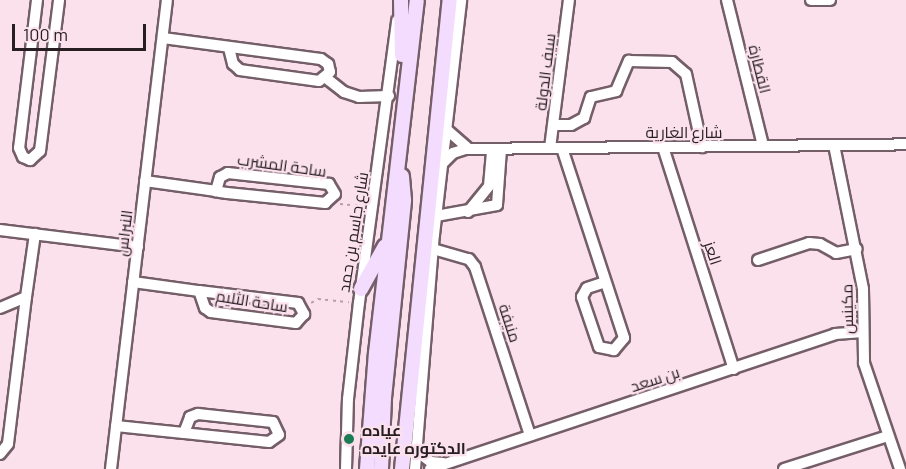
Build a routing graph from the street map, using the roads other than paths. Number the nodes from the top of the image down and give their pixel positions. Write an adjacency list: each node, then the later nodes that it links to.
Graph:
1 (37, 0): 2 (street)
2 (59, 0)
3 (167, 0): 12 (street, النبراس)
4 (401, 0): 17 (main road); 18 (street, شارع جاسم بن حمد)
5 (417, 0): 17 (main road, شارع جاسم بن حمد)
6 (450, 0): 13 (main road)
7 (461, 0): 16 (street)
8 (569, 0): 19 (street, سيف الدولة)
9 (727, 0): 23 (street, القطارة)
10 (811, 0): 11 (street)
11 (830, 0)
12 (163, 38): 14 (street); 33 (street, النبراس)
13 (446, 44): 16 (main road); 37 (main road)
14 (229, 48): 15 (street); 15 (street)
15 (326, 78): 18 (street)
16 (452, 78): 20 (street)
17 (407, 79): 30 (main road, شارع جاسم بن حمد)
18 (388, 96): 48 (street, شارع جاسم بن حمد)
19 (553, 125): 25 (street); 26 (street, سيف الدولة)
20 (446, 129): 28 (street); 31 (street)
21 (834, 145): 22 (street, شارع الغارية); 23 (street, شارع الغارية); 43 (street, مكينس)
22 (904, 145)
23 (763, 146): 25 (street, شارع الغارية)
24 (663, 147): 25 (street, شارع الغارية); 27 (street, شارع الغارية); 52 (street, العز)
25 (702, 147)
26 (550, 148): 27 (street, شارع الغارية); 29 (street, شارع الغارية)
27 (562, 148): 46 (street)
28 (469, 149): 29 (street, شارع الغارية); 31 (street, شارع الغارية)
29 (497, 149): 32 (street)
30 (398, 160): 40 (main road, شارع جاسم بن حمد); 65 (main road)
31 (442, 164): 35 (street)
32 (495, 178): 36 (street); 36 (street)
33 (145, 181): 34 (street, ساحة المشرب); 41 (street, النبراس)
34 (216, 191): 34 (street, ساحة المشرب)
35 (438, 195): 37 (main road)
36 (466, 213): 37 (street)
37 (431, 214): 42 (street); 66 (main road)
38 (0, 230): 39 (street)
39 (35, 234): 41 (street); 49 (street)
40 (389, 239): 48 (main road); 59 (main road, شارع جاسم بن حمد)
41 (138, 247): 45 (street, النبراس)
42 (433, 249): 55 (street, منيفة); 57 (street)
43 (857, 249): 44 (street); 51 (street, مكينس)
44 (758, 260)
45 (133, 282): 47 (street, ساحة الثليم); 53 (street, النبراس)
46 (605, 282): 46 (street)
47 (199, 291): 47 (street, ساحة الثليم)
48 (360, 296): 63 (street, شارع جاسم بن حمد)
49 (26, 297): 50 (street); 58 (street)
50 (0, 308)
51 (863, 333): 52 (street, بن سعد); 56 (street, مكينس)
52 (734, 369): 55 (street, بن سعد)
53 (116, 426): 54 (street); 62 (street, النبراس)
54 (184, 433): 54 (street)
55 (530, 435): 61 (street, بن سعد)
56 (888, 436): 69 (street); 70 (street, مكينس)
57 (415, 450): 60 (street); 67 (street)
58 (0, 454)
59 (367, 462): 64 (main road, شارع جاسم بن حمد)
60 (443, 464): 61 (street, بن سعد); 68 (street, بن سعد)
61 (459, 464)
62 (111, 469)
63 (346, 469)
64 (362, 469)
65 (381, 469)
66 (402, 469)
67 (416, 469)
68 (430, 469)
69 (784, 469)
70 (900, 469)

